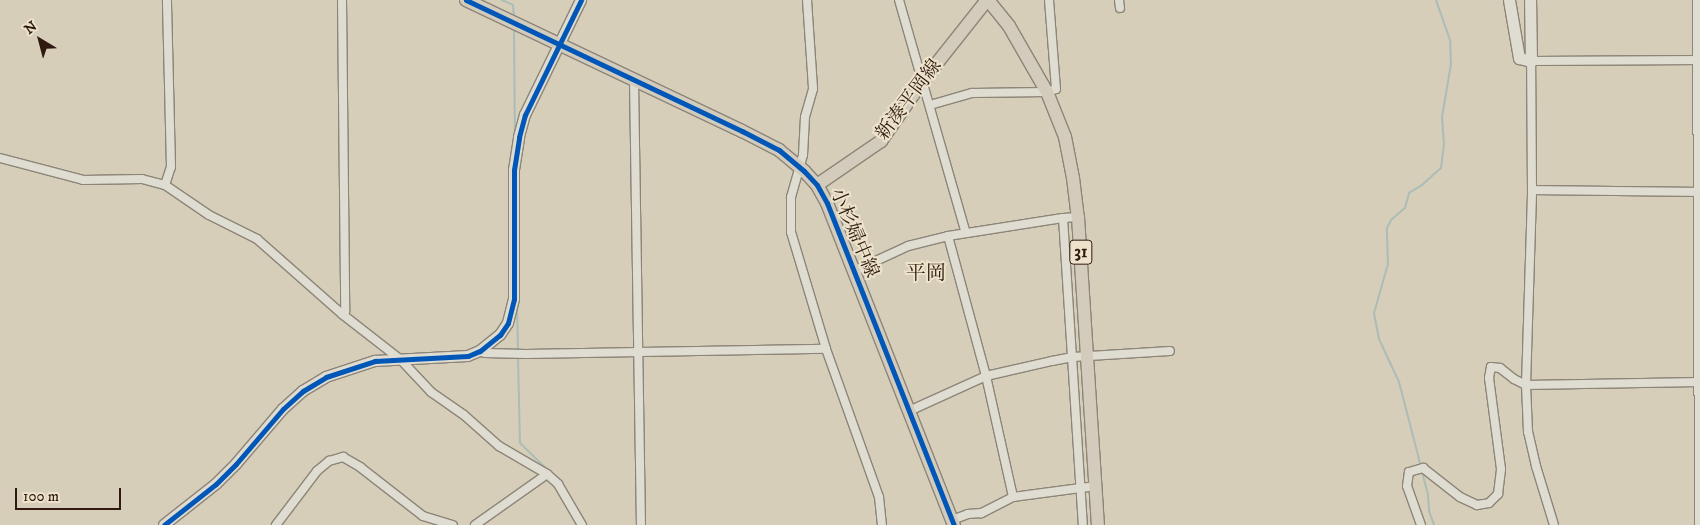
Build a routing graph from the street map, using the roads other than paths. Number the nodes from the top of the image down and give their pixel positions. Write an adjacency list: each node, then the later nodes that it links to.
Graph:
1 (167, 0): 21 (street)
2 (342, 0): 30 (street)
3 (466, 0): 12 (main road, 小杉婦中線)
4 (581, 0): 12 (street)
5 (807, 0): 20 (street)
6 (899, 0): 16 (street)
7 (988, 0): 16 (main road, 新湊平岡線 / 31); 17 (main road, 31)
8 (1049, 0): 17 (street)
9 (1509, 0): 14 (main road)
10 (1530, 0): 14 (main road)
11 (1697, 0): 13 (street)
12 (559, 42): 15 (main road, 小杉婦中線); 32 (street)
13 (1698, 60): 14 (street); 24 (street)
14 (1531, 61): 23 (street)
15 (634, 81): 20 (main road, 小杉婦中線); 34 (street)
16 (922, 82): 18 (street); 22 (main road, 新湊平岡線 / 31)
17 (1047, 92): 18 (street); 25 (main road, 31)
18 (930, 105): 27 (street)
19 (0, 158): 21 (street)
20 (798, 166): 22 (main road, 小杉婦中線); 31 (street)
21 (165, 185): 30 (street)
22 (817, 185): 29 (main road, 小杉婦中線)
23 (1532, 190): 24 (street); 40 (street)
24 (1699, 192): 39 (street)
25 (1078, 217): 26 (street); 35 (main road, 31)
26 (1063, 218): 27 (street); 36 (street)
27 (966, 233): 28 (street)
28 (948, 236): 29 (street); 38 (street)
29 (854, 271): 41 (main road, 小杉婦中線)
30 (342, 314): 37 (street)
31 (826, 349): 34 (street); 54 (street)
32 (480, 351): 34 (street); 37 (street)
33 (1170, 351): 35 (street)
34 (638, 353): 53 (street)
35 (1087, 356): 36 (street); 43 (main road, 31)
36 (1073, 357): 38 (street); 44 (street)
37 (401, 360): 42 (street); 48 (street)
38 (986, 376): 41 (street); 45 (street)
39 (1699, 382): 40 (street); 58 (street)
40 (1526, 385): 47 (street); 57 (street)
41 (909, 410): 46 (main road, 小杉婦中線)
42 (547, 474): 51 (street); 52 (street)
43 (1095, 486): 44 (street); 56 (main road, 31)
44 (1081, 488): 45 (street); 55 (street)
45 (1012, 498): 46 (street)
46 (953, 523)
47 (1419, 524)
48 (164, 525)
49 (276, 525): 50 (street)
50 (453, 525)
51 (475, 525)
52 (582, 525)
53 (641, 525)
54 (882, 525)
55 (1083, 525)
56 (1098, 525)
57 (1554, 525)
58 (1699, 525)

